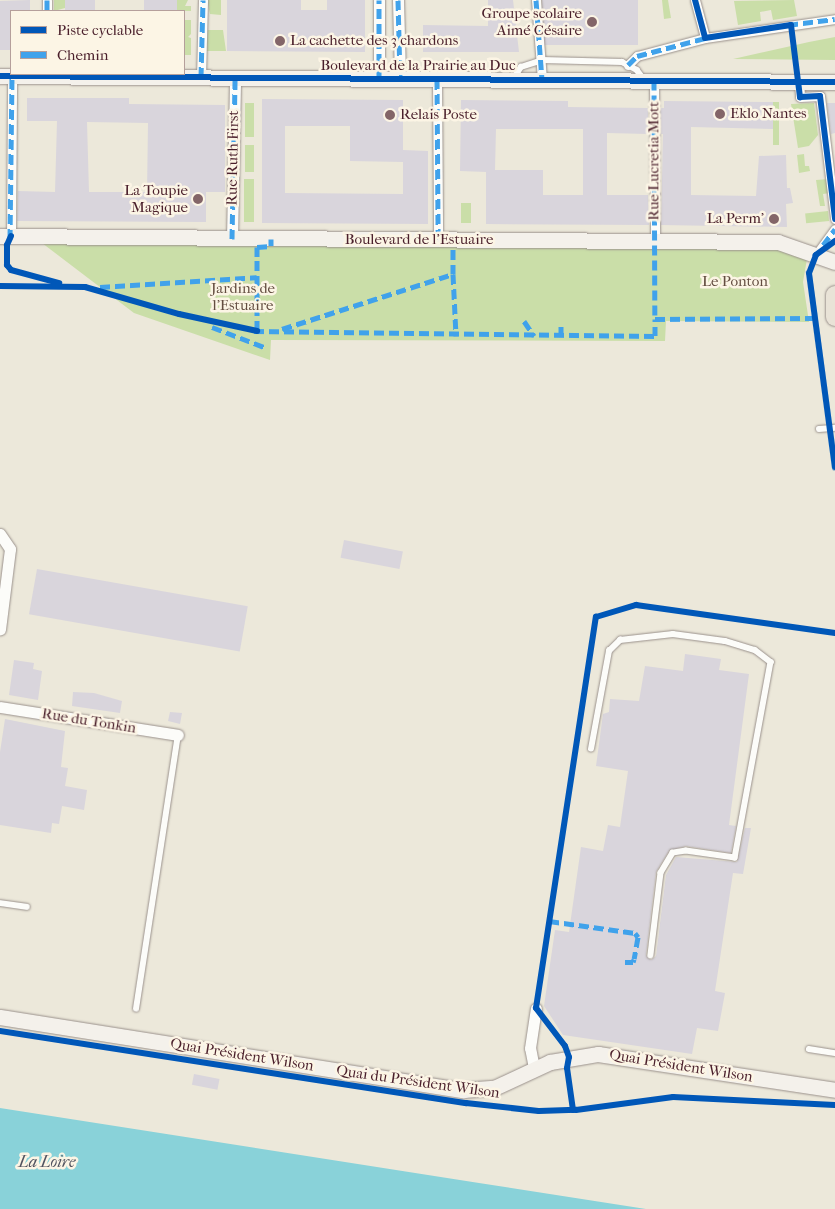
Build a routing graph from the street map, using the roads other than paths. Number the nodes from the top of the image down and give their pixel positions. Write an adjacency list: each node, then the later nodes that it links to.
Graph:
1 (203, 0): 12 (street)
2 (379, 0): 14 (street)
3 (398, 0): 15 (street)
4 (536, 0): 8 (street)
5 (695, 0): 7 (street)
6 (835, 19): 7 (street)
7 (705, 38): 9 (street)
8 (542, 60): 9 (lane); 17 (lane); 18 (street)
9 (628, 65): 19 (lane)
10 (48, 75): 11 (main road, Boulevard de la Prairie au Duc); 12 (main road, Boulevard de la Prairie au Duc)
11 (6, 76): 24 (street)
12 (201, 77): 13 (main road, Boulevard de la Prairie au Duc)
13 (235, 78): 14 (main road, Boulevard de la Prairie au Duc); 25 (street, Rue Ruth First)
14 (379, 78): 15 (main road, Boulevard de la Prairie au Duc)
15 (400, 79): 16 (main road, Boulevard de la Prairie au Duc)
16 (437, 79): 17 (main road, Boulevard de la Prairie au Duc); 26 (street)
17 (513, 79): 18 (main road, Boulevard de la Prairie au Duc)
18 (542, 80): 19 (main road, Boulevard de la Prairie au Duc)
19 (649, 80): 20 (main road, Boulevard de la Prairie au Duc); 27 (street, Rue Lucretia Mott)
20 (799, 81): 21 (main road, Boulevard de la Prairie au Duc); 22 (street)
21 (835, 82)
22 (835, 219)
23 (835, 229): 28 (street)
24 (5, 236): 25 (main road, Boulevard de l'Estuaire)
25 (232, 239): 26 (main road, Boulevard de l'Estuaire)
26 (438, 240): 27 (main road, Boulevard de l'Estuaire)
27 (655, 241): 28 (main road, Boulevard de l'Estuaire)
28 (816, 255): 29 (main road, Boulevard de l'Estuaire)
29 (835, 262)
30 (835, 295): 31 (main road)
31 (835, 317)
32 (835, 428): 33 (lane)
33 (819, 429)
34 (1, 535): 35 (street)
35 (0, 629)
36 (0, 707): 37 (street, Rue du Tonkin)
37 (178, 735): 43 (lane)
38 (590, 749): 41 (lane)
39 (0, 903): 40 (lane)
40 (27, 907)
41 (651, 955)
42 (536, 1008): 47 (street)
43 (136, 1009)
44 (0, 1016): 47 (main road, Quai Président Wilson)
45 (809, 1049): 46 (lane)
46 (835, 1053)
47 (534, 1068): 48 (main road, Quai Président Wilson)
48 (835, 1090)

